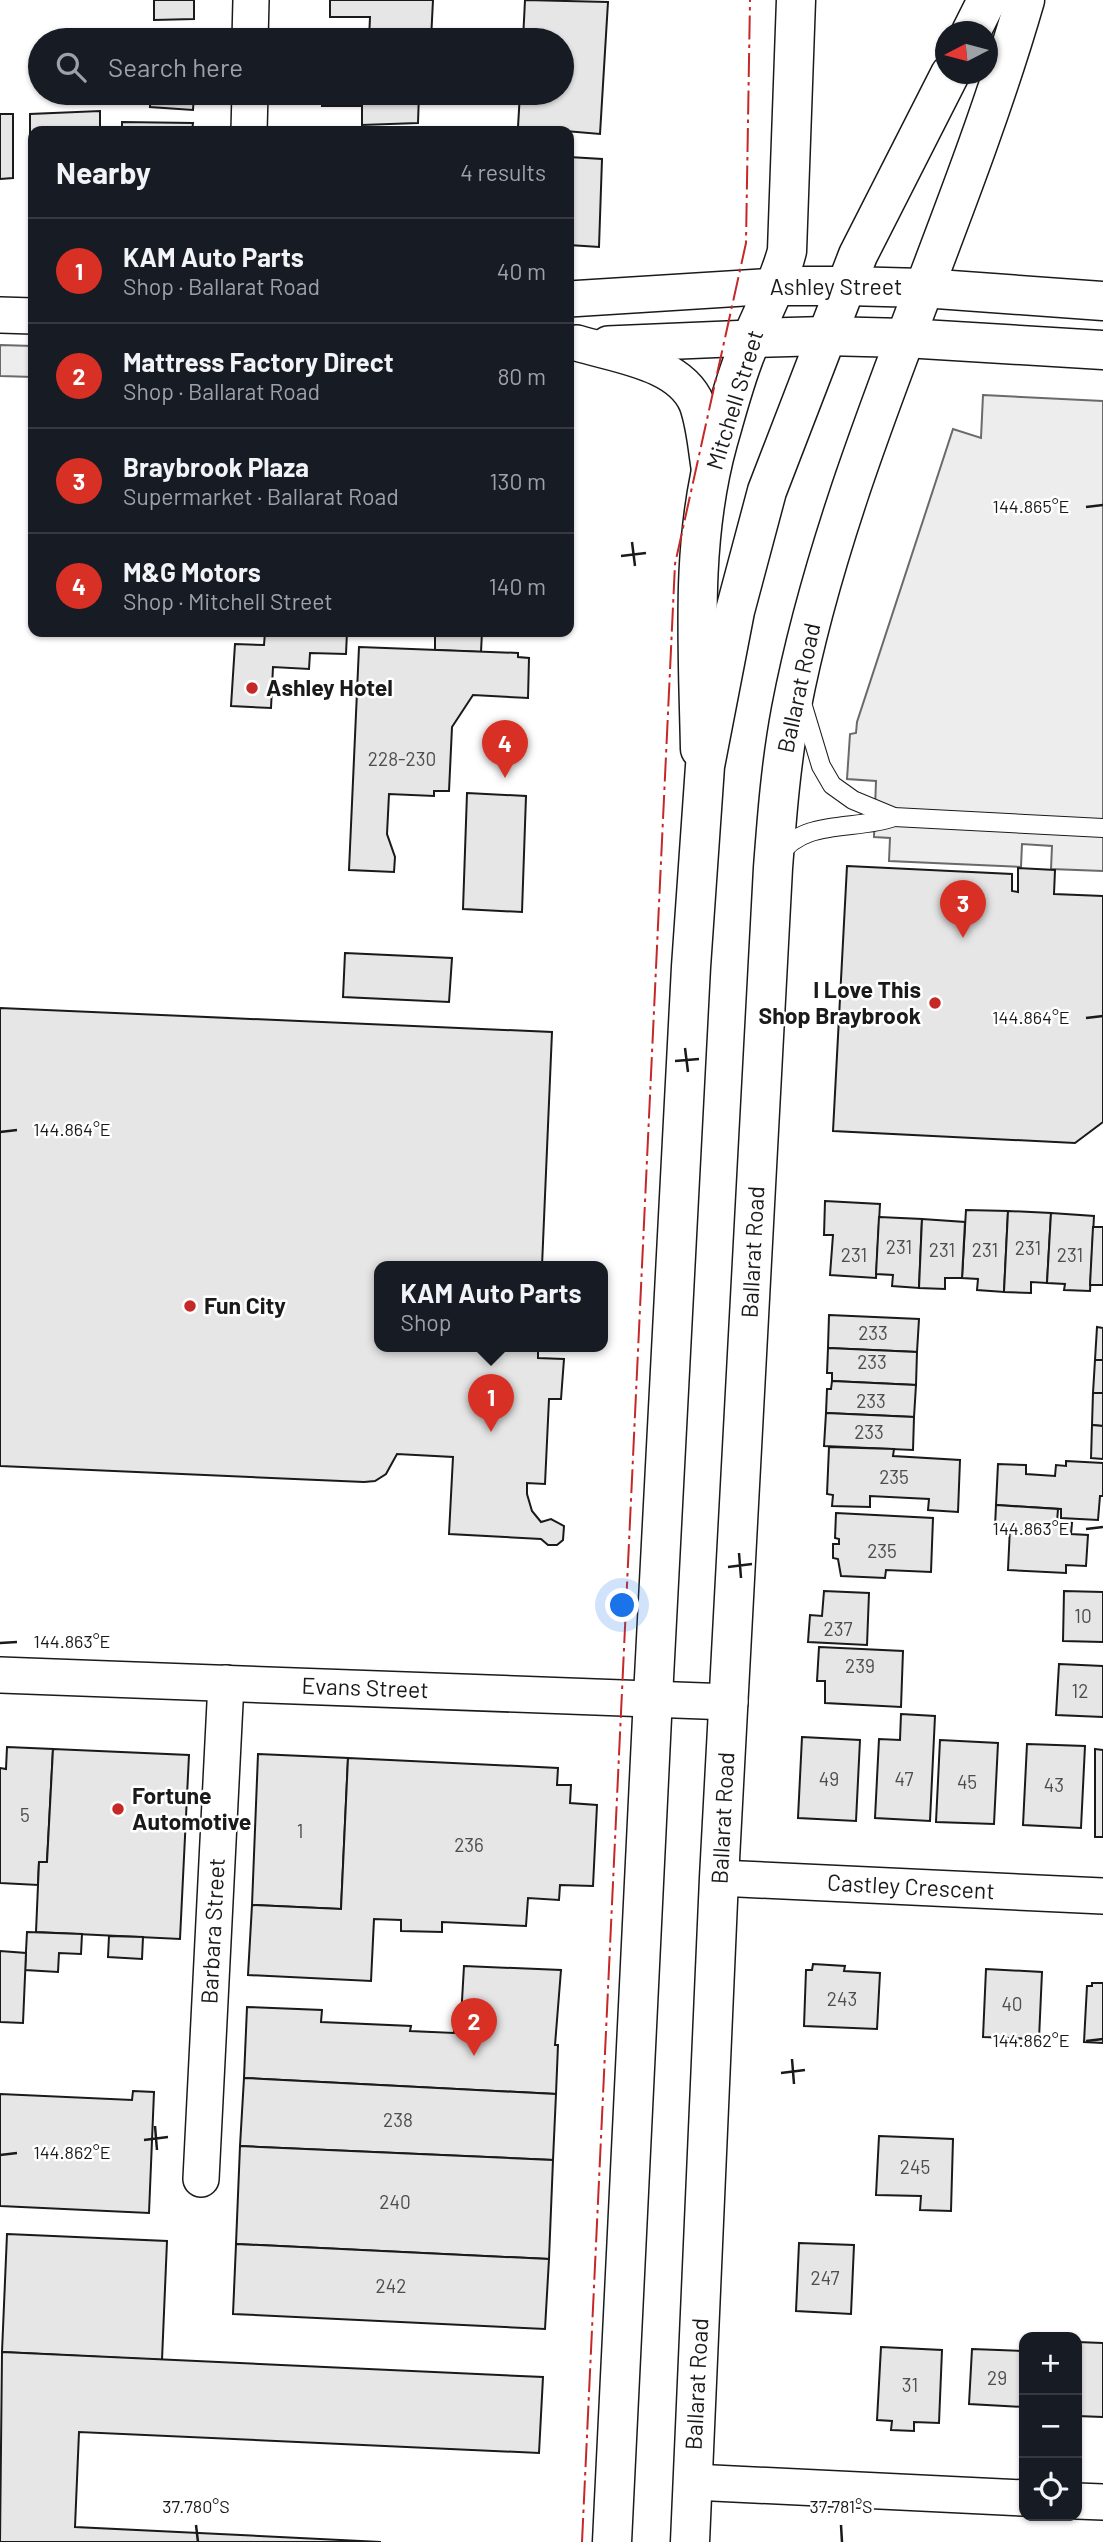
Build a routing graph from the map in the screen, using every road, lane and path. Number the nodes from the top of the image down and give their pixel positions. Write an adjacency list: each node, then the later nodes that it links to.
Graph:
1 (251, 0): 6 (street)
2 (796, 0): 10 (main road, Mitchell Street)
3 (987, 0): 5 (main road)
4 (1025, 0): 12 (main road, Ballarat Road)
5 (976, 21)
6 (250, 28)
7 (945, 84): 11 (main road)
8 (250, 105): 9 (street)
9 (249, 126)
10 (777, 286): 11 (main road, Ashley Street); 13 (street, Ashley Street); 18 (main road, Mitchell Street)
11 (846, 286): 12 (main road, Ashley Street); 17 (main road)
12 (923, 288): 14 (main road, Ashley Street); 19 (main road, Ballarat Road)
13 (574, 299)
14 (1103, 301)
15 (0, 315): 16 (street)
16 (28, 316)
17 (825, 336): 18 (main road); 19 (main road); 25 (main road)
18 (751, 338): 20 (street); 23 (main road, Mitchell Street)
19 (905, 338): 22 (main road); 24 (main road, Ballarat Road)
20 (574, 342)
21 (574, 342): 23 (street)
22 (1103, 350)
23 (710, 477): 25 (main road, Mitchell Street)
24 (797, 684): 26 (lane); 28 (main road, Ballarat Road)
25 (701, 804): 31 (main road)
26 (894, 817): 27 (lane); 28 (lane)
27 (1103, 828)
28 (773, 868): 32 (main road, Ballarat Road)
29 (0, 1675): 30 (street, Evans Street)
30 (226, 1683): 31 (street, Evans Street); 35 (street, Barbara Street)
31 (653, 1697): 32 (street, Evans Street); 40 (main road)
32 (730, 1702): 33 (main road, Ballarat Road)
33 (719, 1878): 34 (street, Castley Crescent); 36 (main road, Ballarat Road)
34 (1103, 1896)
35 (201, 2179)
36 (692, 2482): 37 (street); 41 (main road, Ballarat Road)
37 (1019, 2498)
38 (1082, 2501): 39 (street)
39 (1103, 2502)
40 (612, 2542)
41 (690, 2542)

